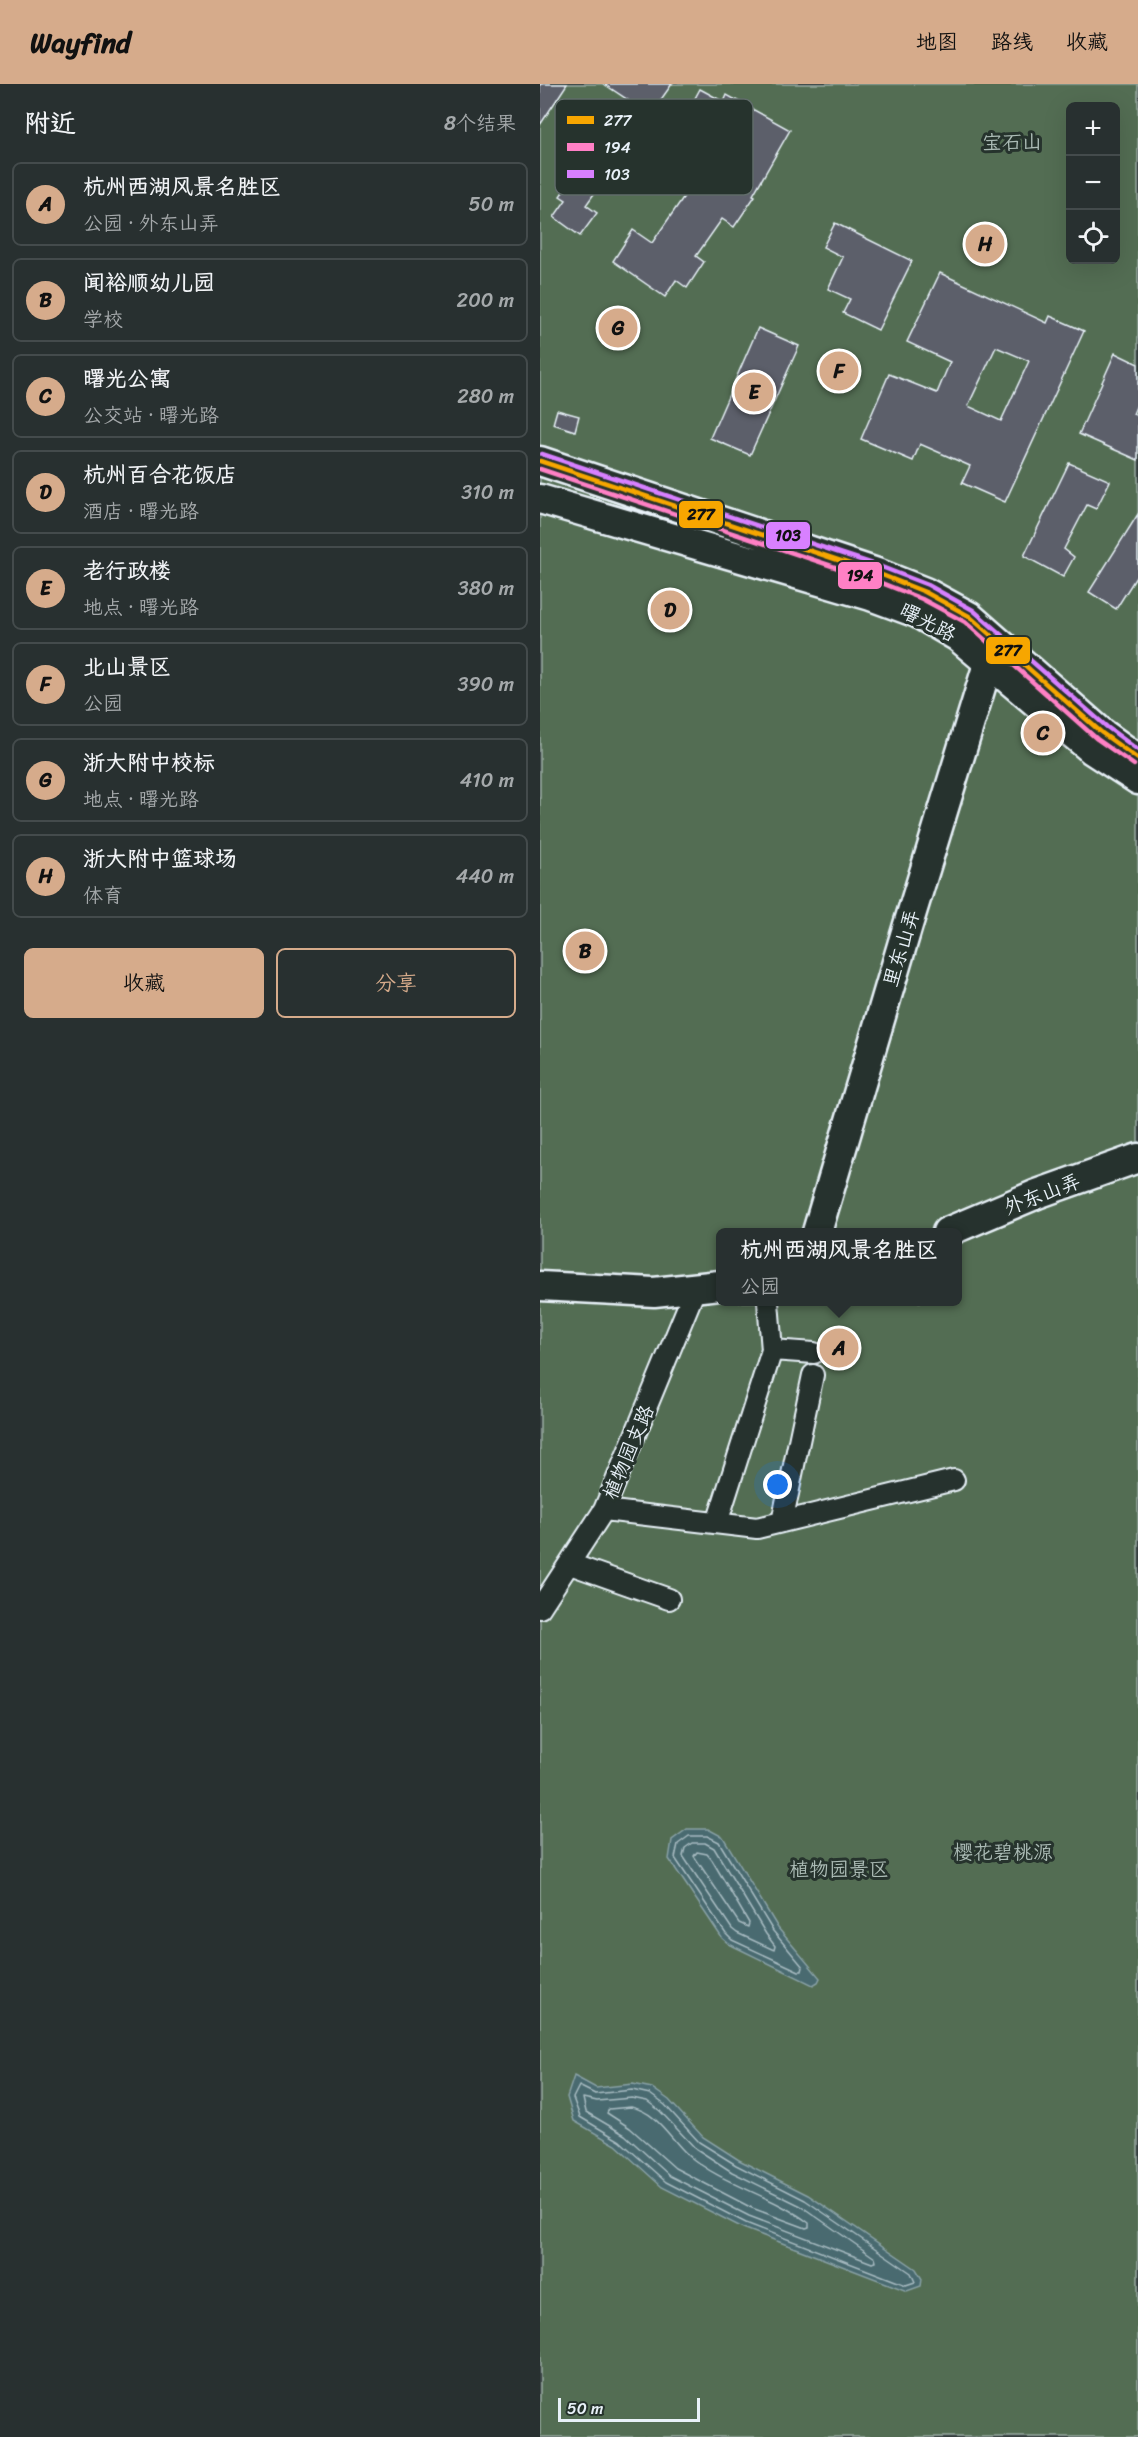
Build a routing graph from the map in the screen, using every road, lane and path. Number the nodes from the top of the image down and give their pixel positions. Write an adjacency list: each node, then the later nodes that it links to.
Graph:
1 (540, 461): 4 (main road, 曙光路)
2 (540, 499): 3 (main road, 曙光路)
3 (988, 664): 5 (main road, 曙光路); 7 (main road, 里东山弄)
4 (1138, 759)
5 (1138, 780)
6 (1138, 1158): 8 (main road, 外东山弄)
7 (818, 1228)
8 (958, 1228)
9 (540, 1286): 10 (main road)
10 (708, 1286): 16 (street, 植物园支路)
11 (768, 1306): 12 (street)
12 (772, 1350): 13 (street); 18 (street)
13 (814, 1353)
14 (813, 1375): 17 (street)
15 (954, 1480): 17 (street)
16 (604, 1509): 18 (street); 19 (street, 植物园支路)
17 (782, 1522): 18 (street)
18 (717, 1523)
19 (570, 1564): 20 (street); 21 (street, 植物园支路)
20 (669, 1599)
21 (540, 1608)

